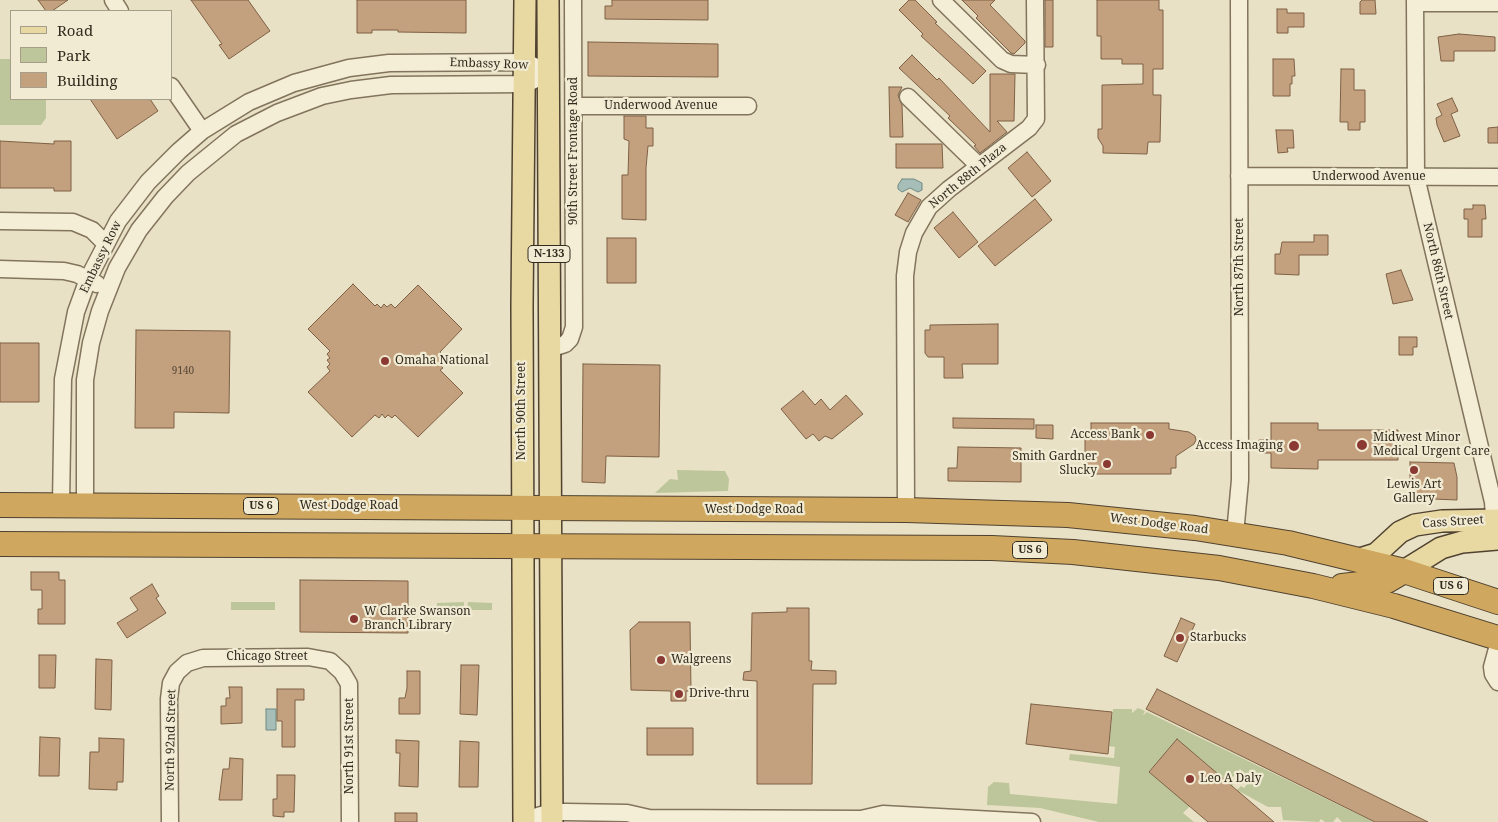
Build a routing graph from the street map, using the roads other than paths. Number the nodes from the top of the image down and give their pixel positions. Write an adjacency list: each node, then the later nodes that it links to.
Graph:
1 (525, 0): 9 (main road, North 90th Street / N-133)
2 (548, 0): 11 (main road, N-133)
3 (573, 0): 15 (street, 90th Street Frontage Road)
4 (940, 0): 10 (street)
5 (1035, 0): 10 (street, North 88th Plaza)
6 (1239, 0): 19 (street, North 87th Street)
7 (1415, 1): 8 (street); 20 (street, North 86th Street)
8 (1498, 3)
9 (526, 62): 11 (street, Embassy Row); 12 (main road, North 90th Street / N-133); 17 (street, Embassy Row)
10 (1037, 65): 18 (street, North 88th Plaza)
11 (548, 73): 12 (street, Embassy Row); 27 (main road, N-133)
12 (526, 84): 26 (street, Embassy Row); 33 (main road, North 90th Street / N-133)
13 (172, 87): 17 (street)
14 (908, 97): 18 (street)
15 (574, 106): 16 (street, Underwood Avenue); 27 (street, 90th Street Frontage Road)
16 (748, 106)
17 (202, 131): 23 (street, Embassy Row)
18 (979, 166): 35 (street, North 88th Plaza)
19 (1239, 176): 20 (street, Underwood Avenue); 37 (street, North 87th Street)
20 (1416, 177): 21 (street, Underwood Avenue); 36 (street, North 86th Street)
21 (1498, 177)
22 (0, 221): 23 (street)
23 (105, 243): 25 (street, Embassy Row)
24 (0, 269): 25 (street)
25 (88, 279): 26 (street); 28 (street, Embassy Row)
26 (107, 291): 29 (street, Embassy Row)
27 (550, 349): 34 (main road, N-133)
28 (65, 363): 29 (street); 31 (street, Embassy Row)
29 (87, 367): 32 (street, Embassy Row)
30 (0, 505): 31 (highway, West Dodge Road / US 6)
31 (61, 506): 32 (highway, West Dodge Road / US 6)
32 (85, 506): 33 (highway, West Dodge Road / US 6)
33 (522, 507): 34 (highway, West Dodge Road / US 6); 39 (main road, North 90th Street / N-133)
34 (552, 508): 35 (highway, West Dodge Road / US 6); 40 (main road, N-133)
35 (906, 510): 37 (highway, West Dodge Road / US 6)
36 (1496, 530): 41 (main road, Cass Street); 42 (main road, Cass Street)
37 (1235, 534): 41 (highway, West Dodge Road / US 6)
38 (0, 544): 39 (highway, US 6)
39 (522, 544): 40 (highway, US 6); 50 (main road, North 90th Street)
40 (552, 545): 43 (highway, US 6); 50 (main road)
41 (1360, 559): 42 (highway, West Dodge Road / US 6)
42 (1404, 571): 43 (highway); 44 (highway, West Dodge Road / US 6)
43 (1317, 587): 45 (highway, US 6)
44 (1498, 602)
45 (1498, 638)
46 (1498, 645): 49 (street)
47 (187, 663): 48 (street, Chicago Street); 56 (street, North 92nd Street)
48 (342, 672): 57 (street, North 91st Street)
49 (1498, 682)
50 (538, 820): 51 (street)
51 (644, 820): 52 (street)
52 (810, 820): 53 (street)
53 (865, 820): 54 (street)
54 (979, 821): 55 (street)
55 (1006, 821): 58 (street)
56 (170, 822)
57 (350, 822)
58 (1025, 822): 59 (street)
59 (1032, 822)

